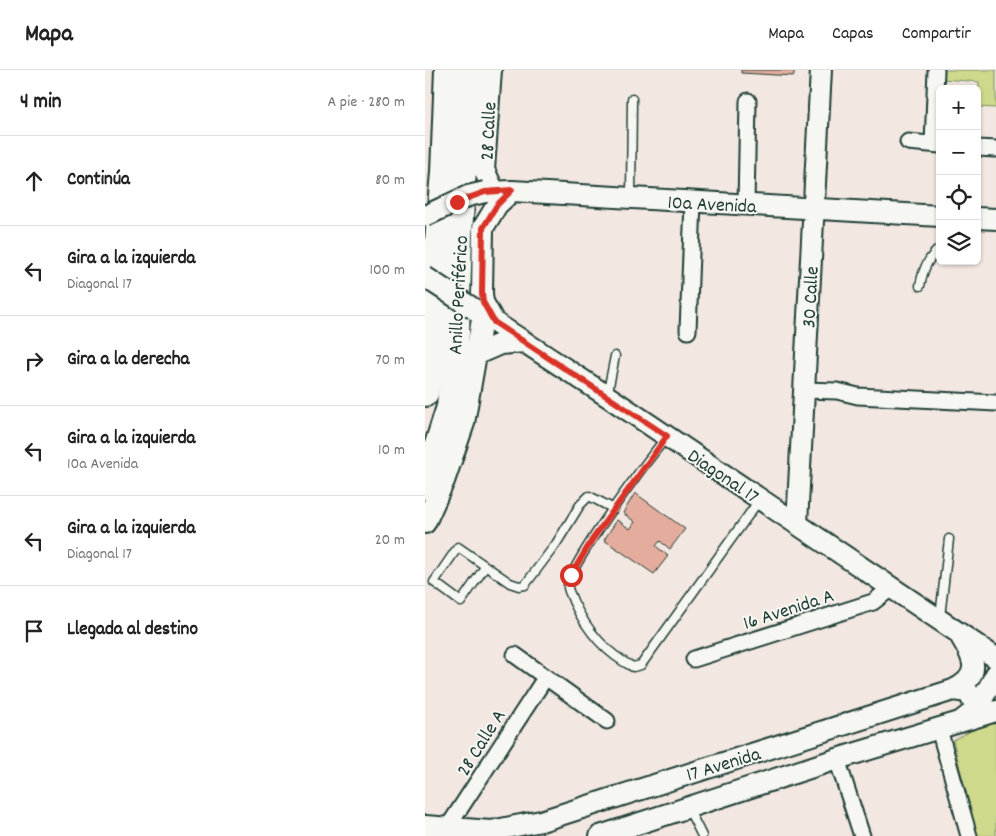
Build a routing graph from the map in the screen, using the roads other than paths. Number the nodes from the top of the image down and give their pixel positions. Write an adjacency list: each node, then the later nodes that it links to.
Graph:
1 (448, 70): 30 (highway, Anillo Periférico)
2 (469, 70): 35 (highway, Anillo Periférico)
3 (491, 70): 13 (street, 28 Calle)
4 (821, 70): 17 (street, 30 Calle)
5 (936, 70): 8 (street)
6 (632, 99): 14 (lane)
7 (748, 101): 16 (street)
8 (936, 130)
9 (908, 142): 10 (street)
10 (936, 145)
11 (981, 148): 12 (street)
12 (996, 149)
13 (497, 191): 14 (street, 10a Avenida); 21 (street, bridge); 25 (street)
14 (631, 199): 15 (street, 10a Avenida)
15 (693, 202): 16 (street, 10a Avenida); 26 (street)
16 (746, 205): 17 (street, 10a Avenida)
17 (814, 209): 18 (street, 10a Avenida); 31 (street, 30 Calle)
18 (936, 216)
19 (981, 218): 20 (street)
20 (996, 219)
21 (427, 221)
22 (936, 251): 24 (lane)
23 (425, 277): 25 (street, Diagonal 17, bridge)
24 (920, 286)
25 (484, 315): 27 (street, Diagonal 17); 28 (street, Anillo Periférico)
26 (688, 331)
27 (525, 342): 28 (street); 32 (street, Diagonal 17)
28 (477, 354): 38 (street, Anillo Periférico)
29 (615, 356): 32 (lane)
30 (425, 393)
31 (803, 395): 33 (street); 39 (street, 30 Calle)
32 (607, 396): 34 (street, Diagonal 17)
33 (996, 403)
34 (667, 436): 36 (street, Diagonal 17); 37 (lane)
35 (425, 486)
36 (760, 499): 37 (lane); 39 (street, Diagonal 17)
37 (615, 509): 41 (lane)
38 (425, 523)
39 (797, 524): 42 (street, Diagonal 17)
40 (949, 539): 43 (lane)
41 (485, 567): 41 (lane)
42 (890, 589): 43 (street, Diagonal 17); 47 (street, 16 Avenida A)
43 (939, 621): 44 (street, Diagonal 17)
44 (961, 637): 46 (street, Diagonal 17); 50 (street, 17 Avenida)
45 (515, 655): 49 (street)
46 (996, 658)
47 (694, 659)
48 (996, 674): 51 (street)
49 (545, 678): 53 (street); 61 (street, 28 Calle A)
50 (953, 690): 51 (street); 57 (street, 17 Avenida)
51 (975, 705): 54 (street)
52 (996, 711): 54 (street, 17 Avenida)
53 (607, 722)
54 (960, 722): 55 (street, 17 Avenida)
55 (939, 729): 56 (street, 17 Avenida); 65 (street)
56 (837, 759): 58 (street, 17 Avenida); 64 (street)
57 (641, 788): 59 (street); 61 (street, 17 Avenida)
58 (688, 808): 59 (street, 17 Avenida); 63 (lane)
59 (652, 820): 62 (street, 17 Avenida)
60 (425, 826): 61 (street, 17 Avenida)
61 (448, 828)
62 (600, 836)
63 (702, 836)
64 (862, 836)
65 (969, 836)

